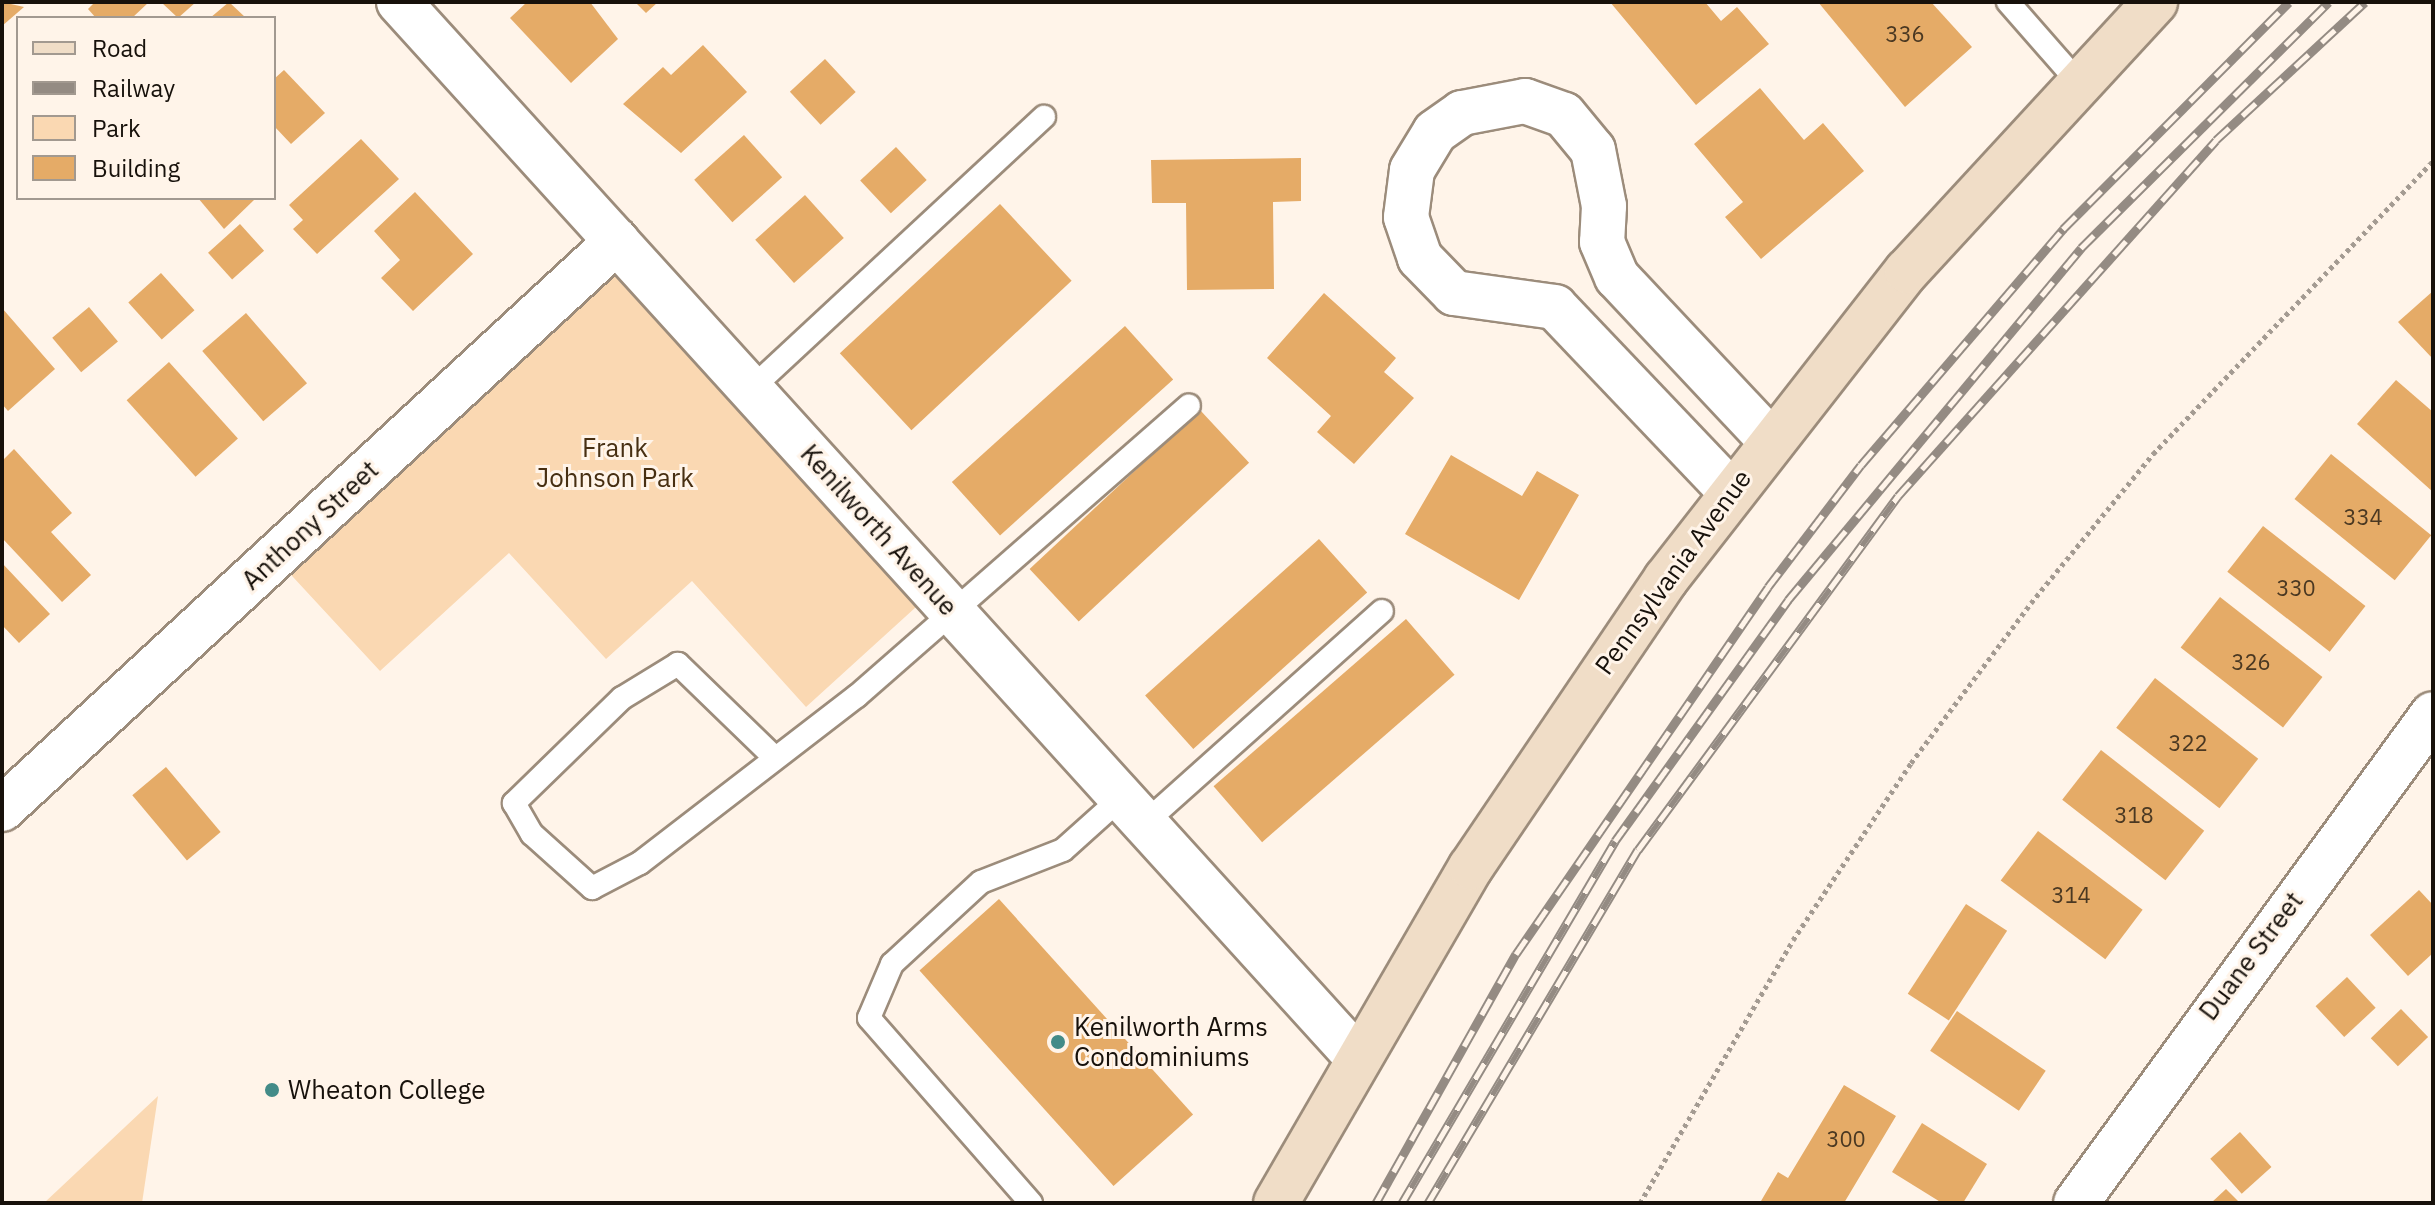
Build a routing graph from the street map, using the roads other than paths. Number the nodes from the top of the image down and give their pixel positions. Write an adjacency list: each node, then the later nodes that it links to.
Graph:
1 (399, 2): 6 (street, Kenilworth Avenue)
2 (2008, 2): 4 (lane)
3 (2155, 2): 4 (street, Pennsylvania Avenue)
4 (2078, 82): 9 (street, Pennsylvania Avenue)
5 (1044, 117): 7 (lane)
6 (617, 241): 7 (street, Kenilworth Avenue); 15 (street, Anthony Street)
7 (751, 389): 11 (street, Kenilworth Avenue)
8 (1189, 405): 11 (lane)
9 (1770, 440): 10 (street, Pennsylvania Avenue); 10 (street)
10 (1731, 492): 17 (street, Pennsylvania Avenue)
11 (951, 608): 14 (lane); 16 (street, Kenilworth Avenue)
12 (1382, 611): 16 (lane)
13 (2425, 743): 20 (street, Duane Street)
14 (774, 757): 14 (lane)
15 (2, 809)
16 (1134, 810): 17 (street, Kenilworth Avenue); 18 (lane)
17 (1358, 1058): 19 (street, Pennsylvania Avenue)
18 (1031, 1203)
19 (1276, 1203)
20 (2076, 1203)

